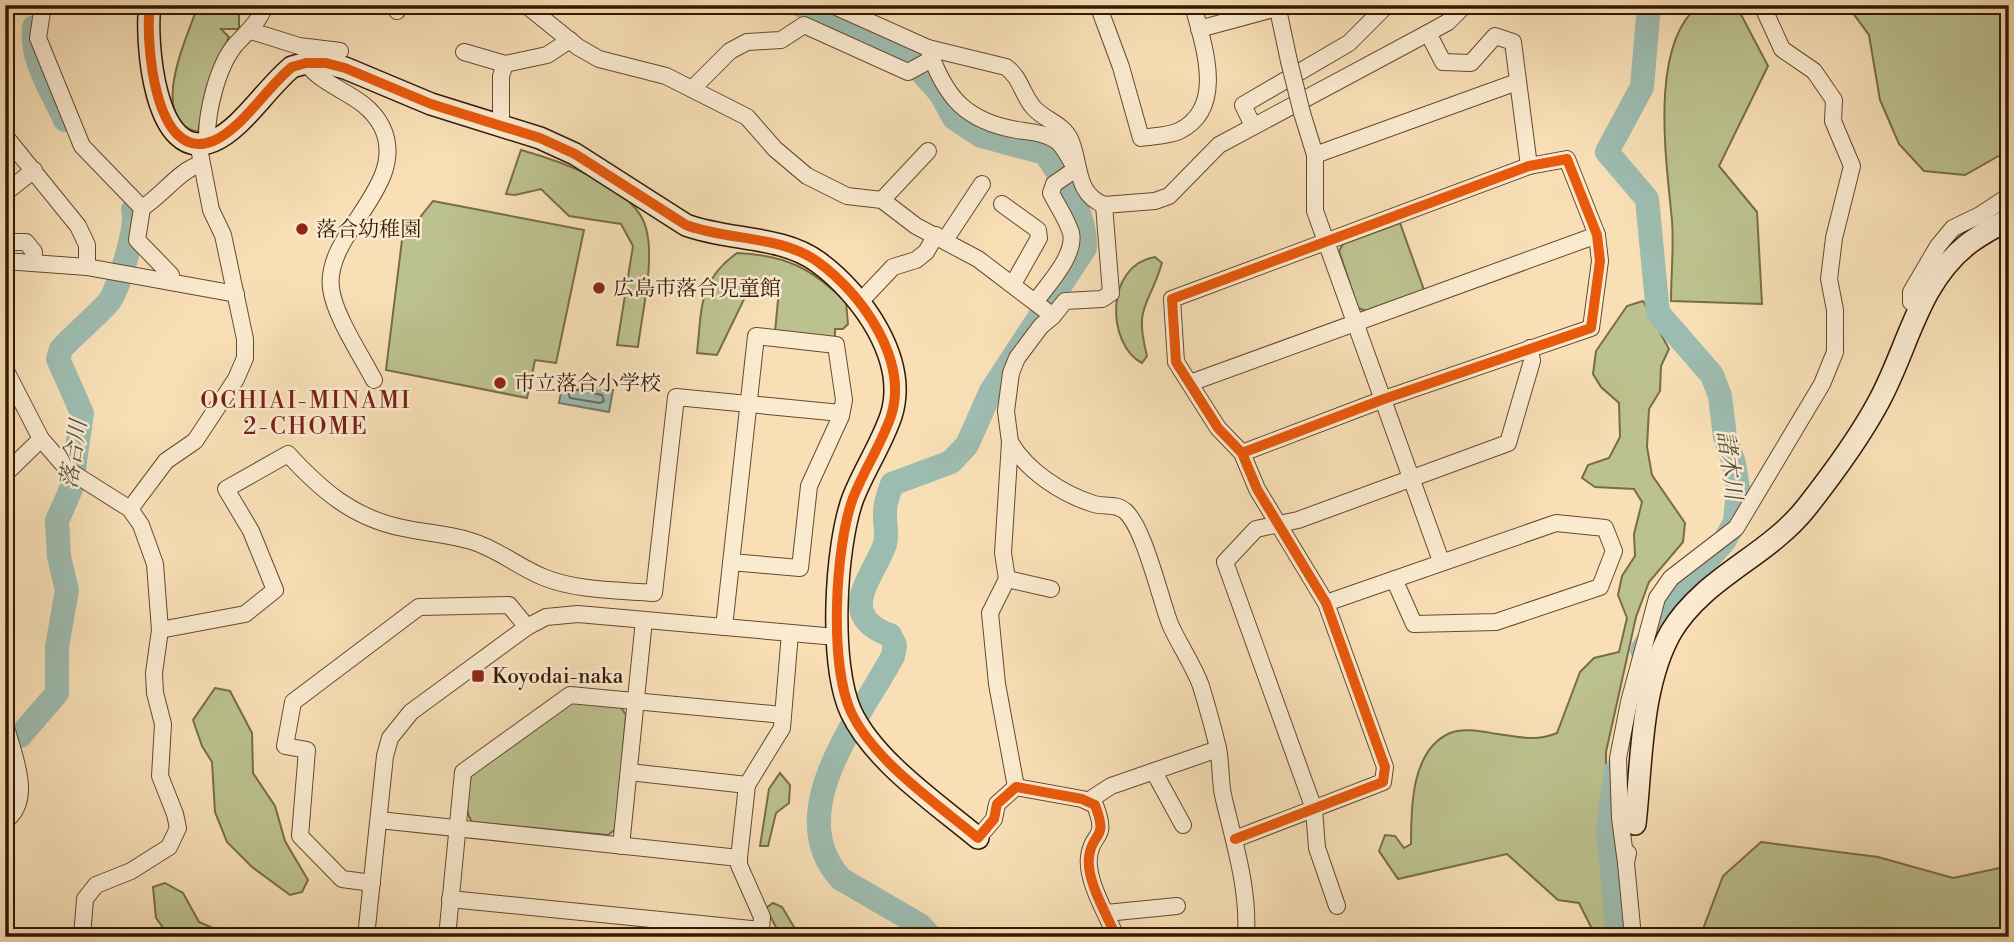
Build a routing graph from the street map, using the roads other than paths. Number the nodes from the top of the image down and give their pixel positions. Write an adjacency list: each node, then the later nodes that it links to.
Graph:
1 (43, 5): 38 (street)
2 (150, 5): 26 (street)
3 (265, 5): 13 (street)
4 (526, 5): 15 (street)
5 (832, 5): 19 (street)
6 (1098, 5): 12 (street)
7 (1193, 5): 12 (street)
8 (1387, 5): 24 (street)
9 (1465, 5): 14 (street)
10 (1762, 5): 99 (street)
11 (1281, 6): 12 (street); 28 (street, bridge)
12 (1199, 29)
13 (251, 31): 18 (street); 26 (street)
14 (1428, 33): 21 (street); 24 (street)
15 (570, 40): 20 (street); 22 (street)
16 (340, 51): 18 (street)
17 (464, 52): 20 (street)
18 (302, 58): 23 (street); 26 (street); 56 (street)
19 (924, 60): 22 (street); 31 (street); 31 (street)
20 (505, 64): 23 (street)
21 (1517, 82): 28 (street); 29 (street)
22 (693, 88): 35 (street)
23 (501, 125): 50 (street)
24 (1254, 126): 37 (street)
25 (5, 136): 30 (street)
26 (202, 150): 38 (street); 49 (street)
27 (928, 151): 35 (street)
28 (1315, 155): 43 (street)
29 (1529, 166): 40 (street); 43 (street)
30 (34, 170): 33 (street); 46 (street)
31 (1065, 176): 37 (street); 51 (street)
32 (982, 184): 41 (street)
33 (5, 193)
34 (2009, 196): 52 (street)
35 (882, 200): 41 (street)
36 (1002, 204): 48 (street)
37 (1104, 205): 51 (street)
38 (142, 208): 47 (street)
39 (2009, 219): 52 (street)
40 (1597, 235): 53 (street); 54 (street)
41 (940, 237): 48 (street); 50 (street)
42 (5, 242): 45 (street)
43 (1327, 242): 53 (street); 57 (street)
44 (5, 261): 45 (street)
45 (33, 263): 46 (street)
46 (87, 267): 47 (street)
47 (172, 281): 49 (street)
48 (1013, 284): 51 (street)
49 (236, 294): 66 (street)
50 (858, 304): 79 (street)
51 (1044, 308): 62 (street)
52 (1920, 309): 92 (street)
53 (1355, 321): 57 (street); 58 (street)
54 (1530, 348): 58 (street); 65 (street)
55 (5, 369): 61 (street)
56 (374, 380)
57 (1190, 383): 63 (street)
58 (1384, 399): 63 (street); 65 (street)
59 (748, 404): 60 (street); 60 (street); 69 (street); 77 (street)
60 (842, 413): 69 (street)
61 (41, 439): 64 (street); 66 (street)
62 (1010, 442): 70 (street); 83 (street)
63 (1242, 453): 67 (street)
64 (5, 474)
65 (1412, 479): 67 (street); 68 (street)
66 (130, 509): 77 (street)
67 (1280, 523): 73 (street); 89 (street)
68 (1441, 561): 71 (street); 71 (street)
69 (731, 562): 76 (street)
70 (1007, 579): 72 (street); 87 (street)
71 (1394, 579): 73 (street)
72 (1051, 589)
73 (1326, 603): 89 (street)
74 (644, 620): 75 (street); 76 (street); 80 (street)
75 (527, 627): 90 (street); 100 (street)
76 (724, 627): 78 (street)
77 (160, 630): 105 (street)
78 (790, 633): 79 (street); 81 (street)
79 (836, 638): 95 (street)
80 (636, 701): 81 (street); 84 (street); 94 (street)
81 (783, 715): 86 (street)
82 (5, 723): 91 (street)
83 (1218, 749): 85 (street); 96 (street)
84 (629, 772): 86 (street); 97 (street)
85 (1154, 772): 88 (street); 93 (street)
86 (747, 785): 98 (street)
87 (1016, 786): 88 (street); 95 (street)
88 (1088, 801): 104 (street)
89 (1314, 809): 96 (street); 103 (street)
90 (379, 820): 94 (street); 100 (street)
91 (5, 821)
92 (1636, 824): 99 (street)
93 (1182, 825)
94 (458, 828): 97 (street); 101 (street)
95 (978, 838)
96 (1235, 839): 109 (street)
97 (621, 846): 98 (street)
98 (739, 858): 101 (street)
99 (1626, 863): 110 (street)
100 (372, 883): 106 (street)
101 (450, 899): 107 (street)
102 (1177, 906): 104 (street)
103 (1337, 906)
104 (1106, 913): 108 (street)
105 (82, 937)
106 (366, 937)
107 (446, 937)
108 (1116, 937)
109 (1246, 937)
110 (1633, 937)

